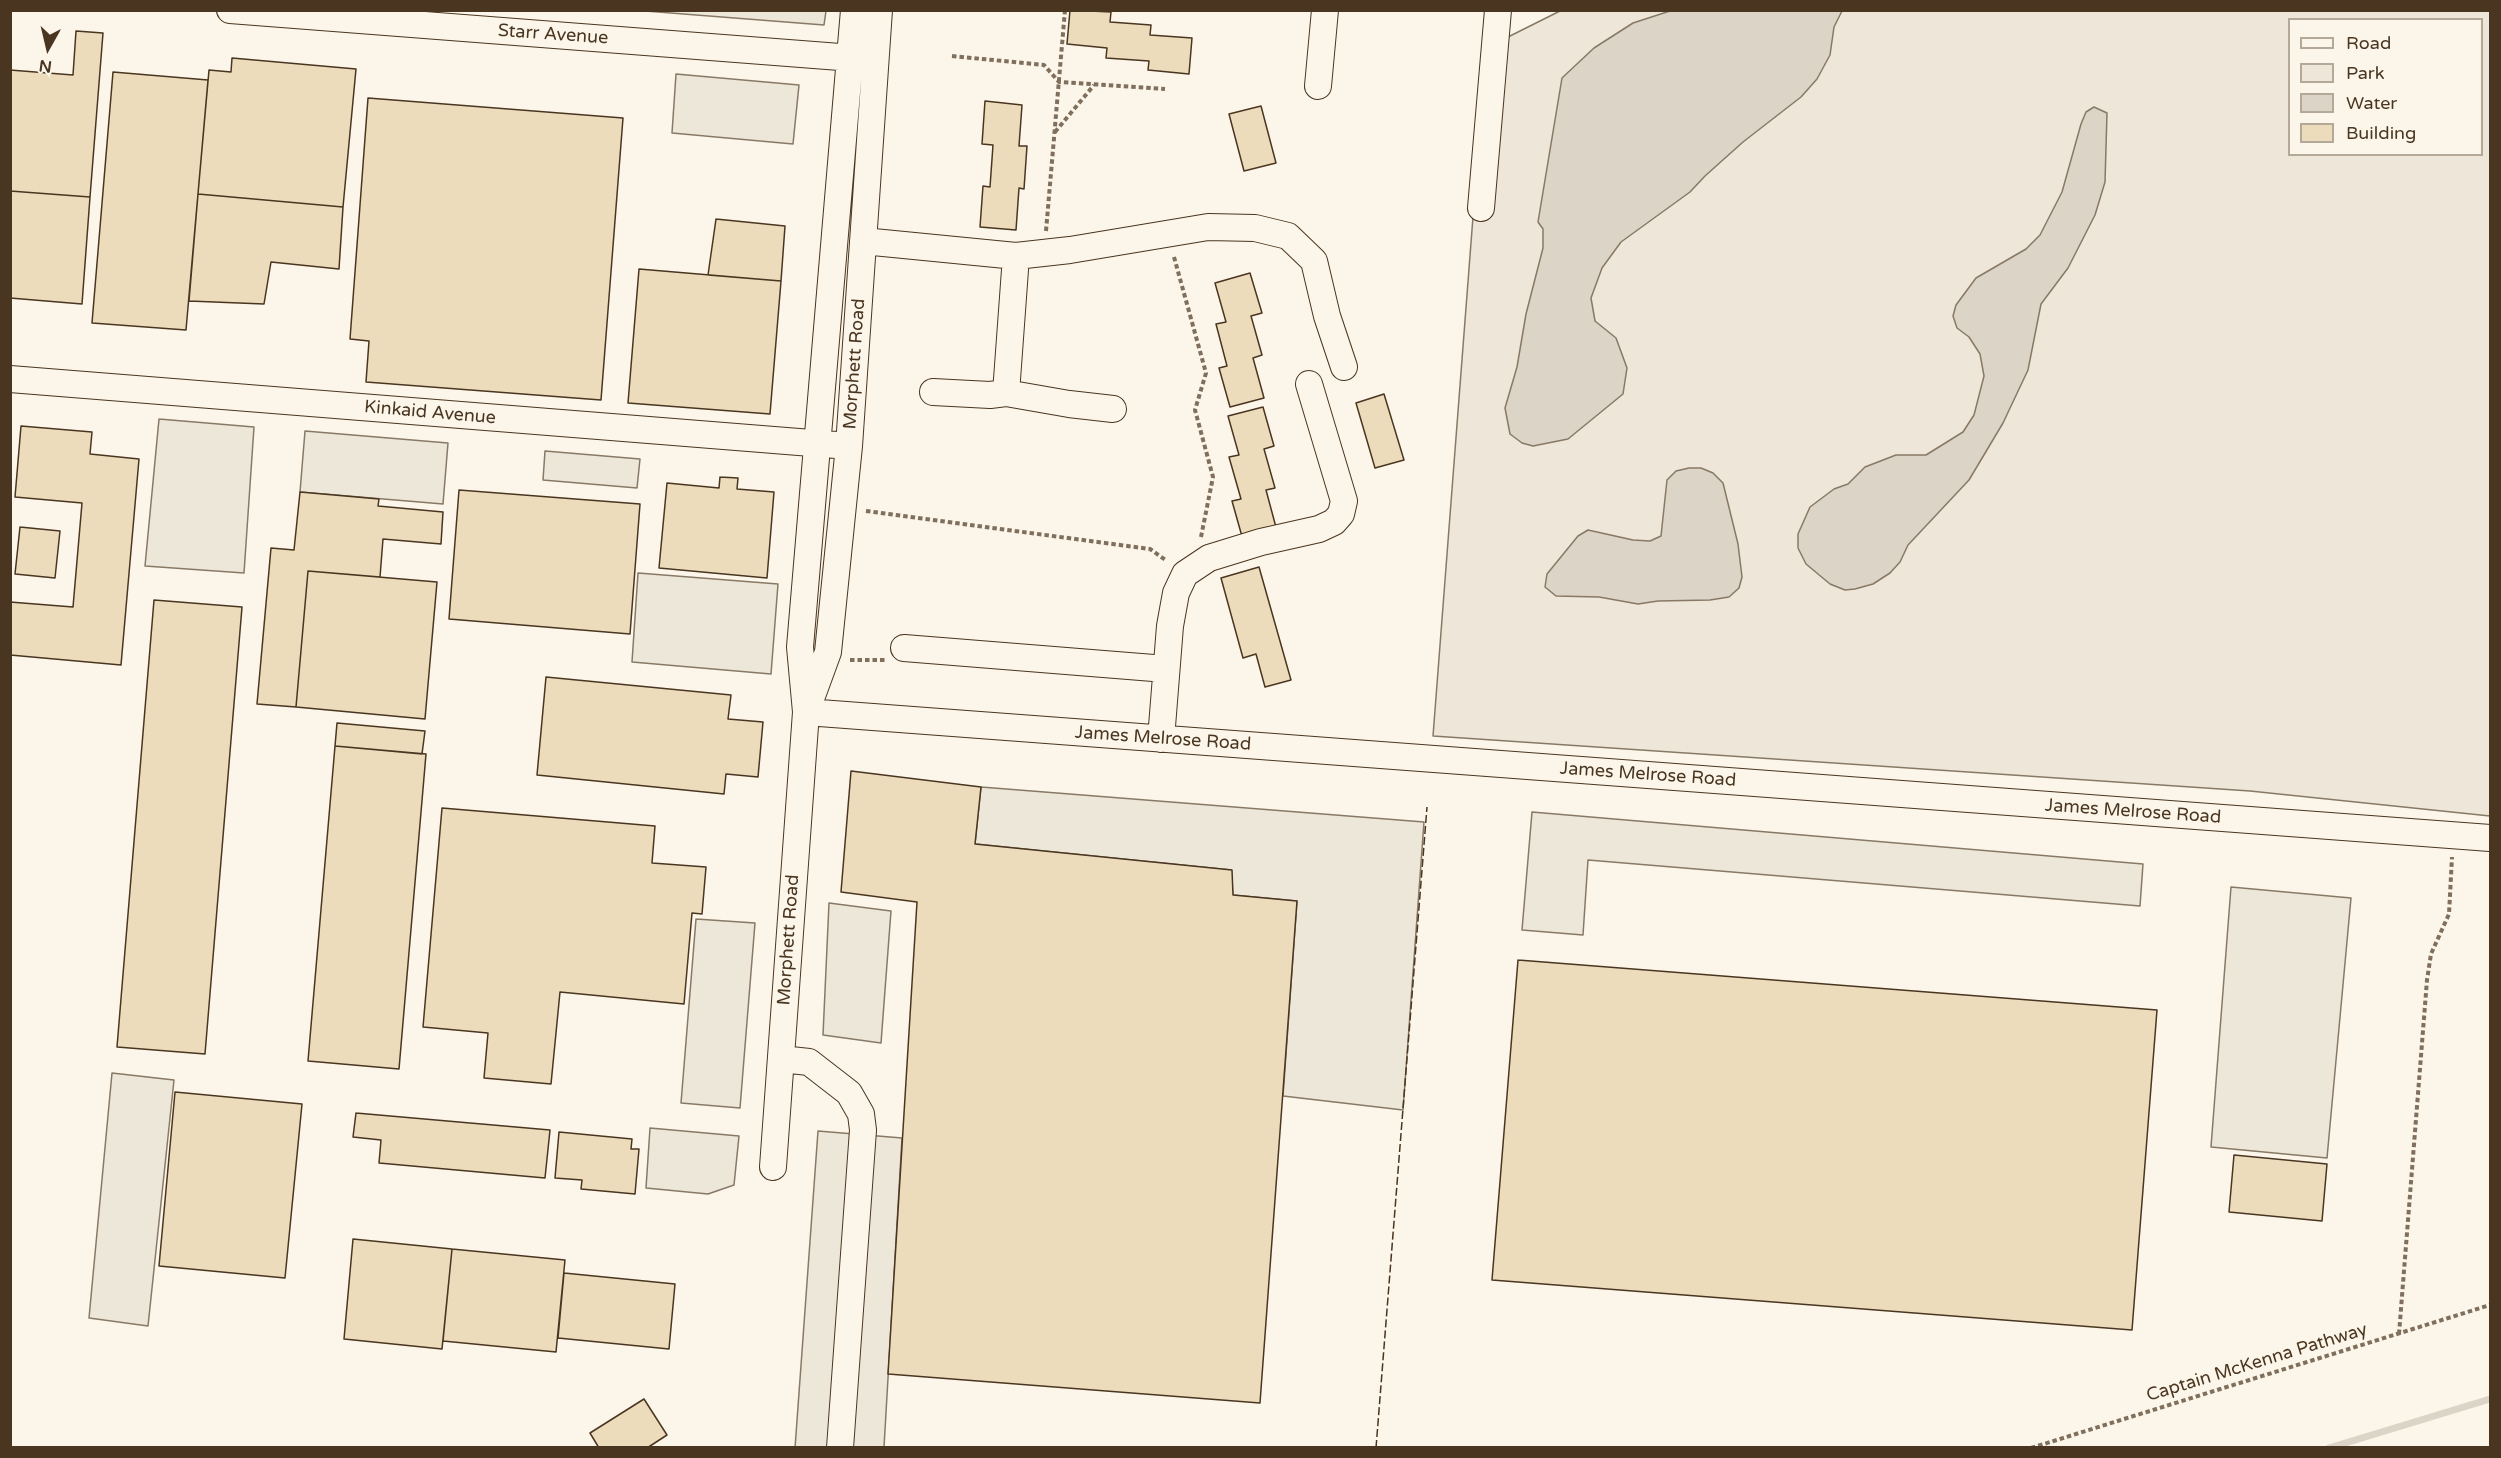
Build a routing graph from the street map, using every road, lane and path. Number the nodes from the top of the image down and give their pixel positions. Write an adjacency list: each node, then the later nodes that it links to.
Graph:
1 (230, 10): 8 (street, Starr Avenue)
2 (854, 10): 8 (street, Morphett Road)
3 (879, 10): 8 (street, Morphett Road)
4 (1065, 10): 9 (path)
5 (1325, 10): 11 (street)
6 (1498, 10): 14 (street)
7 (952, 56): 9 (path)
8 (863, 59): 16 (street, Morphett Road); 25 (street, Morphett Road)
9 (1059, 81): 10 (path); 13 (path)
10 (1094, 84): 12 (path); 13 (path)
11 (1318, 86)
12 (1165, 89)
13 (1054, 133): 17 (path)
14 (1481, 208)
15 (1167, 233): 17 (street); 19 (street); 28 (path)
16 (863, 241): 18 (street); 26 (street, Morphett Road)
17 (1044, 253): 18 (street)
18 (1016, 256): 23 (street)
19 (1344, 367)
20 (10, 379): 25 (street, Kinkaid Avenue)
21 (1309, 384): 28 (street)
22 (933, 392): 23 (street)
23 (1006, 393): 24 (street)
24 (1113, 409)
25 (817, 444): 26 (street, Kinkaid Avenue); 33 (street, Morphett Road)
26 (849, 446): 33 (street, Morphett Road)
27 (856, 510): 29 (path)
28 (1208, 560): 29 (street)
29 (1185, 574): 32 (street)
30 (904, 648): 31 (path); 32 (street)
31 (846, 660)
32 (1166, 669): 34 (street)
33 (806, 712): 34 (street, James Melrose Road); 37 (street, Morphett Road)
34 (1161, 738): 35 (street, James Melrose Road)
35 (2453, 836): 36 (street, James Melrose Road); 40 (path)
36 (2490, 838)
37 (781, 1059): 38 (street, Morphett Road); 41 (street)
38 (773, 1167)
39 (2490, 1305): 40 (path, Captain McKenna Pathway)
40 (2399, 1334): 42 (path, Captain McKenna Pathway)
41 (840, 1448)
42 (2031, 1448)

